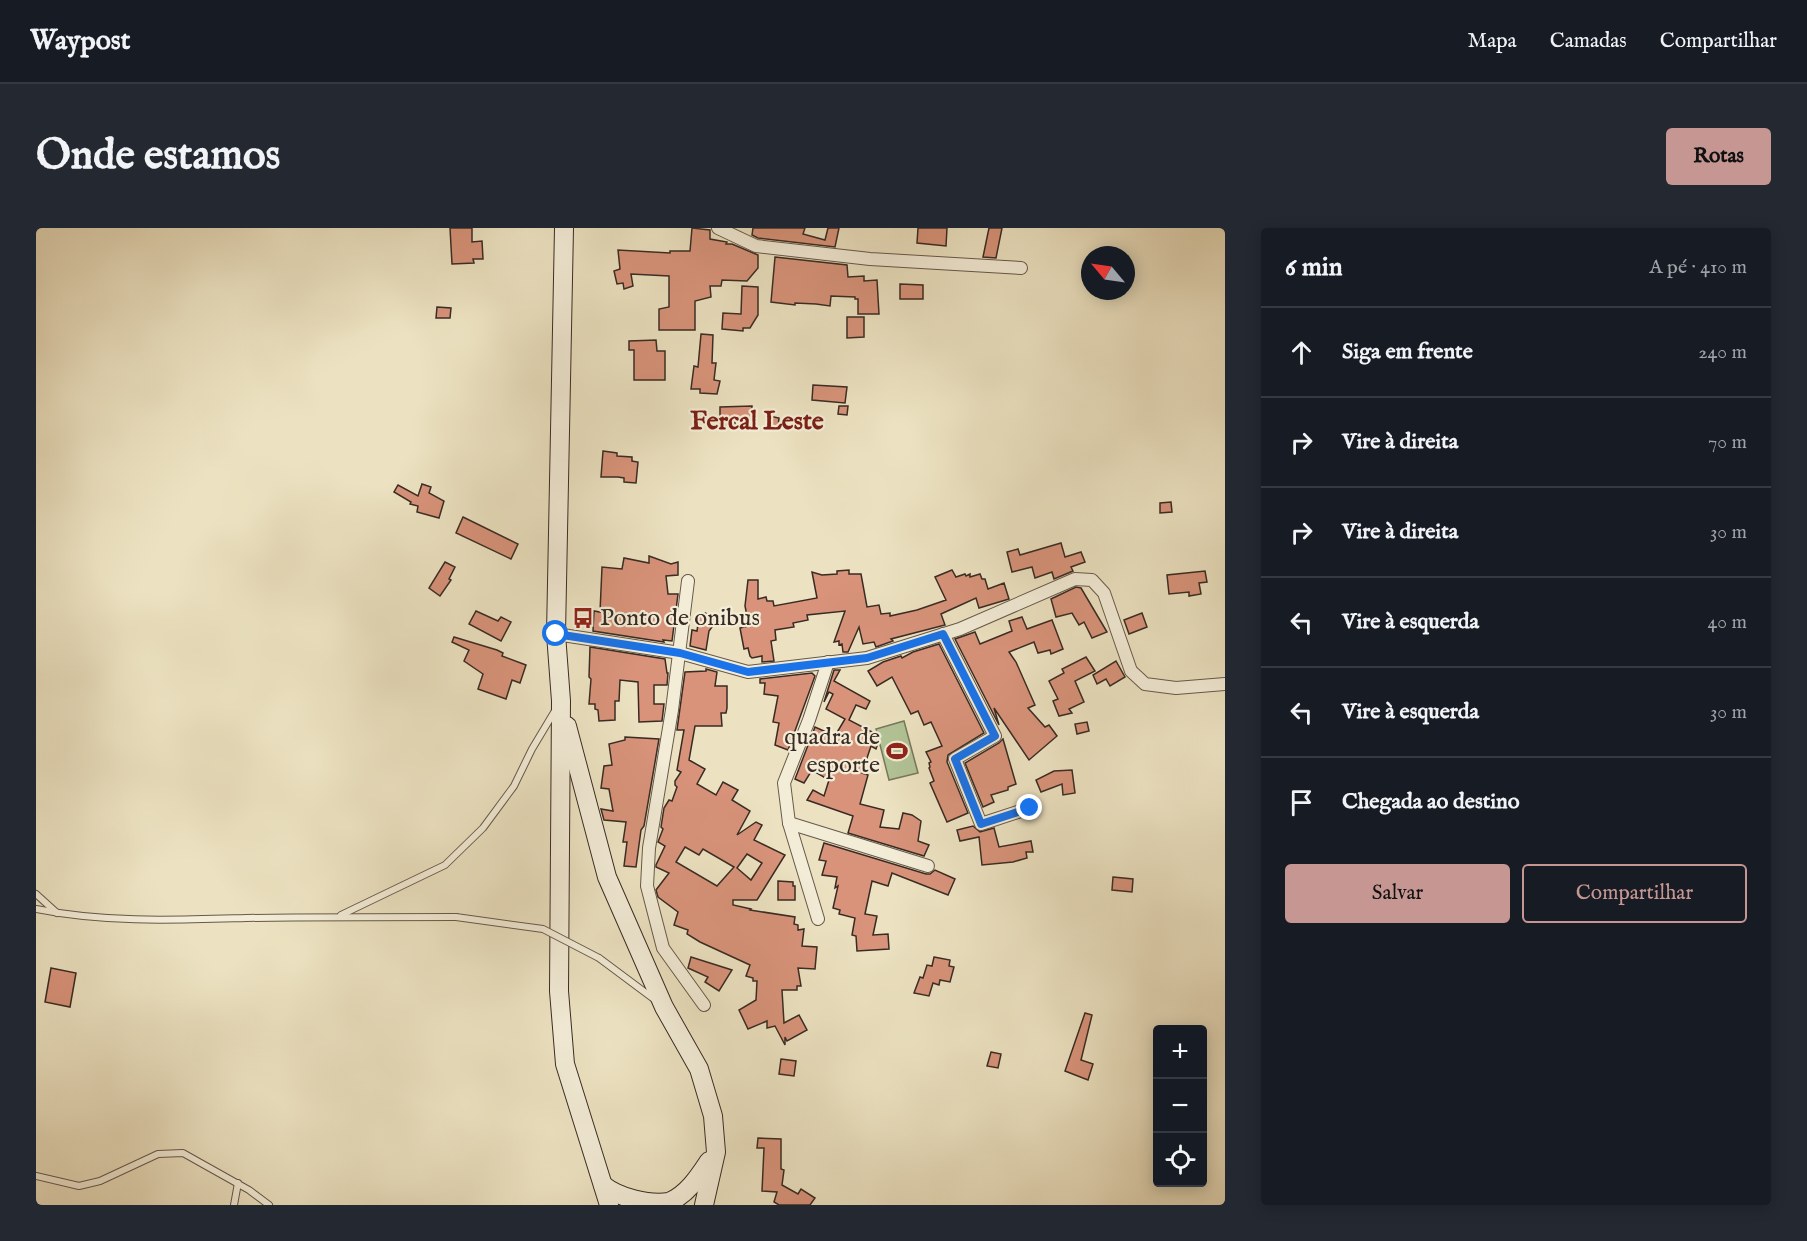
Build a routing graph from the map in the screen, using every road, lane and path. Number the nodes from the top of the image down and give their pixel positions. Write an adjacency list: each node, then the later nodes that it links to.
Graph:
1 (564, 228): 5 (main road)
2 (717, 228): 3 (street)
3 (1021, 268)
4 (687, 581): 7 (street)
5 (556, 634): 7 (street); 10 (main road)
6 (943, 634): 8 (street); 9 (street); 11 (street)
7 (680, 653): 8 (street); 19 (street)
8 (828, 662): 12 (street)
9 (1225, 684)
10 (561, 701): 17 (lane); 20 (main road); 24 (main road)
11 (1030, 808)
12 (789, 823): 13 (street); 18 (street)
13 (928, 866)
14 (36, 894): 16 (lane)
15 (36, 909): 16 (lane)
16 (57, 914): 17 (lane)
17 (337, 917): 20 (lane, bridge)
18 (818, 919)
19 (704, 1005)
20 (664, 1007): 21 (main road)
21 (716, 1152): 24 (main road); 28 (main road)
22 (36, 1176): 23 (lane)
23 (238, 1183): 25 (lane); 26 (lane)
24 (603, 1185): 27 (main road)
25 (234, 1205)
26 (269, 1205)
27 (609, 1205)
28 (704, 1205)

